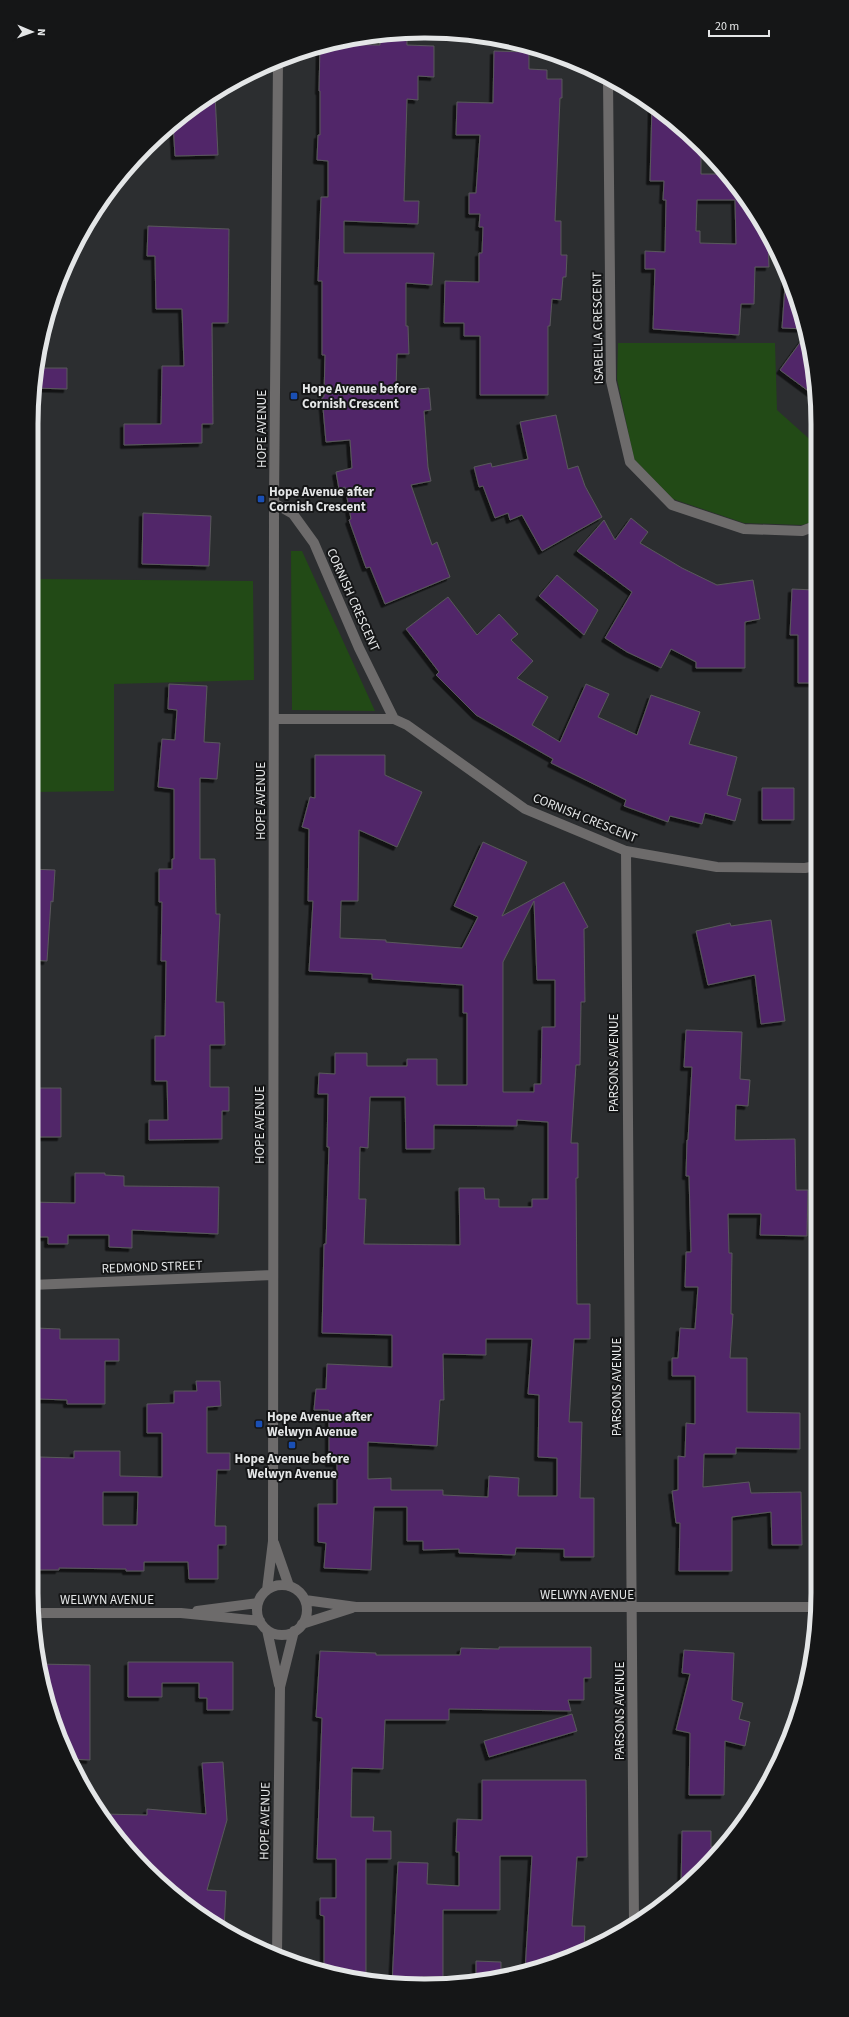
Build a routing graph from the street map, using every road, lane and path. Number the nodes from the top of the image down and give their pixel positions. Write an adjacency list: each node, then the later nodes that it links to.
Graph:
1 (278, 67): 3 (street, HOPE AVENUE)
2 (608, 85): 4 (street, ISABELLA CRESCENT)
3 (274, 503): 5 (street, CORNISH CRESCENT); 6 (street, HOPE AVENUE)
4 (811, 528)
5 (394, 719): 6 (street, CORNISH CRESCENT); 7 (street, CORNISH CRESCENT)
6 (274, 720): 9 (street, HOPE AVENUE)
7 (626, 850): 8 (street, CORNISH CRESCENT); 18 (street, PARSONS AVENUE)
8 (811, 867)
9 (273, 1275): 10 (street, REDMOND STREET); 11 (street, HOPE AVENUE)
10 (38, 1285)
11 (273, 1541): 12 (street, HOPE AVENUE); 13 (street, HOPE AVENUE)
12 (289, 1586): 13 (street); 14 (street)
13 (267, 1590): 15 (street)
14 (304, 1600): 16 (street, WELWYN AVENUE); 22 (street)
15 (258, 1603): 20 (street, WELWYN AVENUE); 21 (street)
16 (356, 1607): 18 (street, WELWYN AVENUE); 22 (street, WELWYN AVENUE)
17 (810, 1607): 18 (street, WELWYN AVENUE)
18 (632, 1608): 25 (street, PARSONS AVENUE)
19 (39, 1613): 20 (street, WELWYN AVENUE)
20 (181, 1613): 21 (street, WELWYN AVENUE)
21 (260, 1621): 23 (street)
22 (298, 1628): 23 (street, WELWYN AVENUE); 24 (street, HOPE AVENUE)
23 (267, 1630): 24 (street, HOPE AVENUE)
24 (280, 1687): 26 (street, HOPE AVENUE)
25 (634, 1917)
26 (277, 1950)

